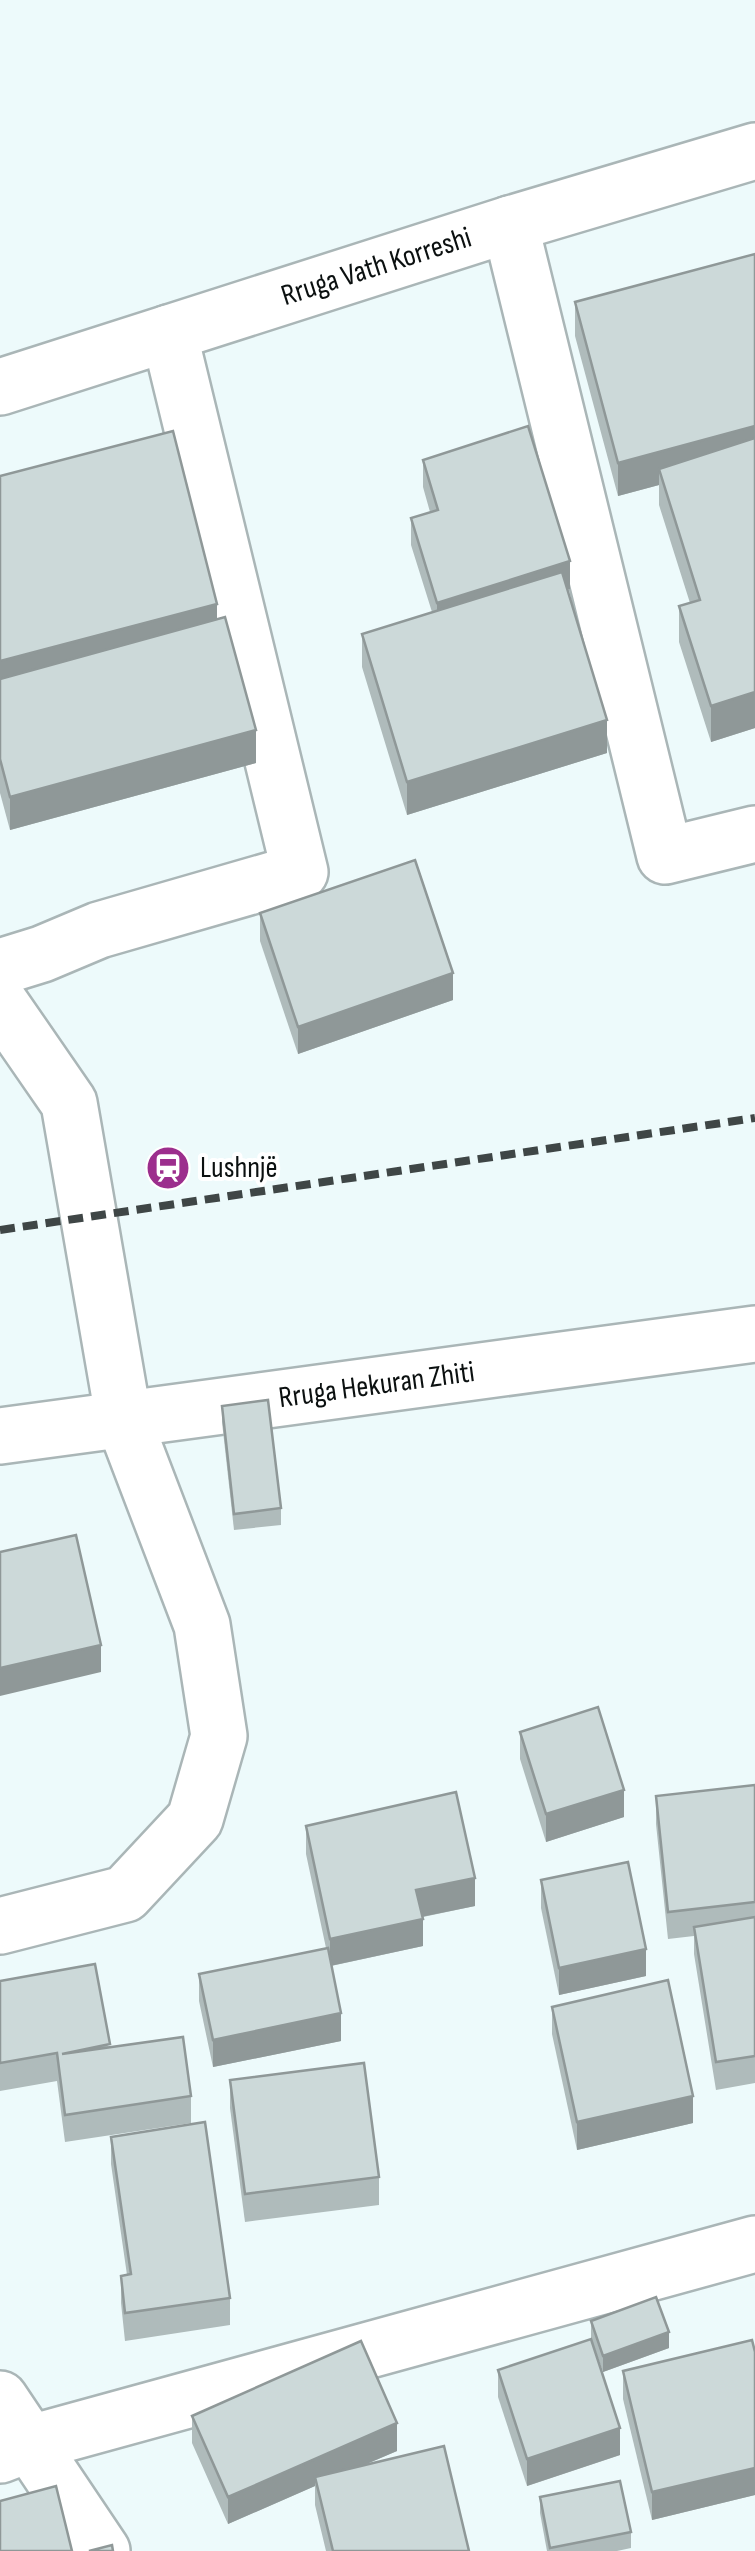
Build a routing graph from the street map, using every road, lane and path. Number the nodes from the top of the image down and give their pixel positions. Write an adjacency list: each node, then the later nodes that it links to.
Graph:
1 (755, 151): 2 (street, Rruga Vath Korreshi)
2 (510, 224): 3 (street, Rruga Vath Korreshi); 5 (street)
3 (169, 332): 4 (street, Rruga Vath Korreshi); 6 (street)
4 (0, 387)
5 (755, 834)
6 (0, 967)
7 (0, 1003): 9 (street)
8 (755, 1334): 9 (street, Rruga Hekuran Zhiti)
9 (124, 1421): 10 (street, Rruga Hekuran Zhiti); 11 (street)
10 (0, 1436)
11 (0, 1926)
12 (755, 2244): 14 (street)
13 (0, 2398): 14 (street)
14 (16, 2449): 15 (street)
15 (102, 2551)

